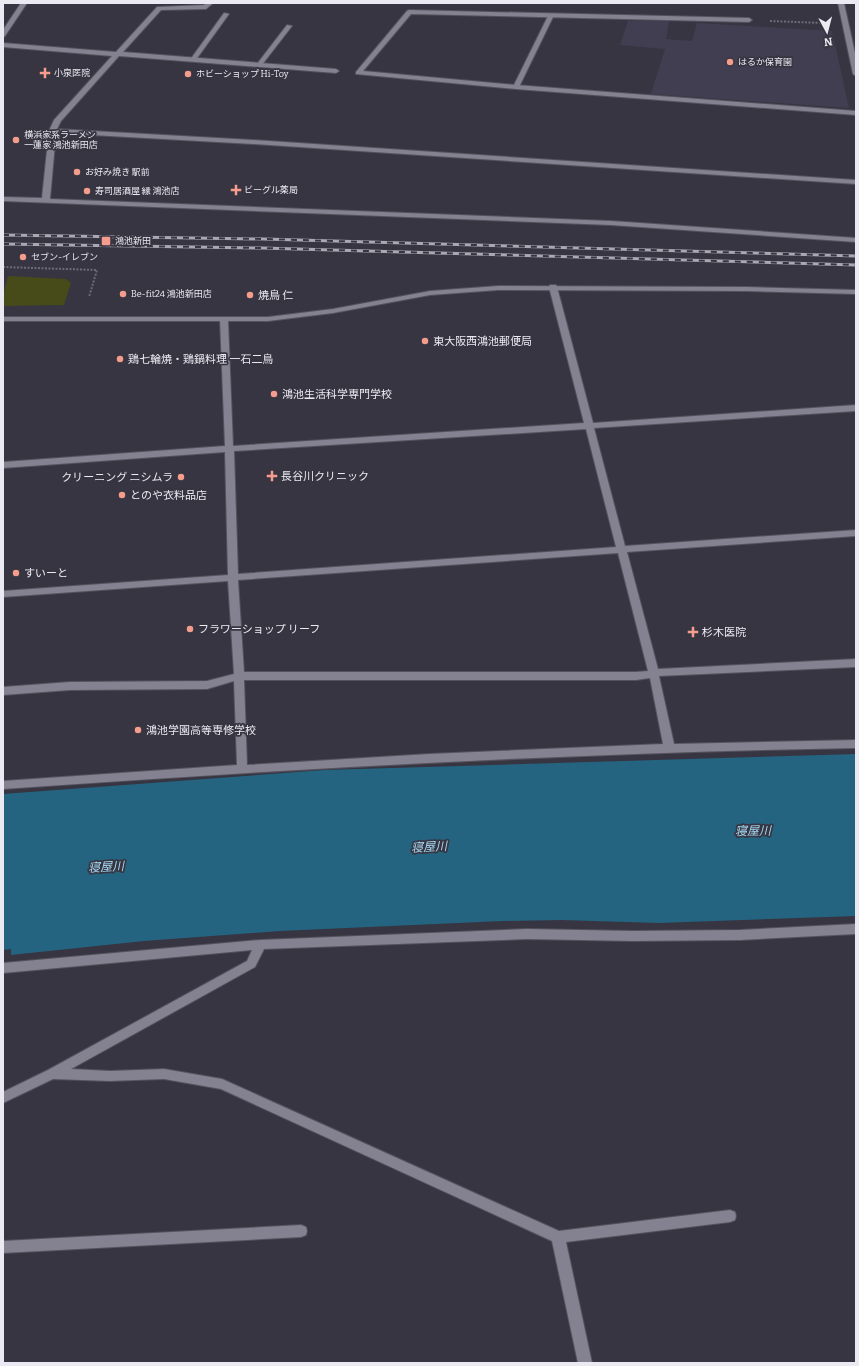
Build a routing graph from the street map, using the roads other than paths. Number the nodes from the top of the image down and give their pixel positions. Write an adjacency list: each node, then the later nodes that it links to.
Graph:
1 (24, 3): 8 (street)
2 (210, 3): 10 (street)
3 (841, 3): 14 (street)
4 (226, 14): 11 (street)
5 (551, 15): 6 (street); 15 (street); 15 (street)
6 (749, 20)
7 (290, 26): 12 (street)
8 (3, 35)
9 (3, 45): 10 (street)
10 (118, 54): 11 (street); 17 (street)
11 (194, 60): 12 (street)
12 (260, 65): 13 (street)
13 (336, 71)
14 (856, 74)
15 (516, 87): 16 (street)
16 (856, 112)
17 (52, 131): 18 (street); 20 (street)
18 (856, 182)
19 (3, 199): 20 (street)
20 (46, 200): 21 (street)
21 (856, 240)
22 (553, 287): 23 (street); 25 (street); 27 (street)
23 (856, 292)
24 (3, 319): 25 (street)
25 (224, 320): 28 (street)
26 (856, 408): 27 (street)
27 (589, 427): 28 (street); 31 (street)
28 (229, 448): 29 (street); 32 (street)
29 (3, 465)
30 (856, 533): 31 (street)
31 (622, 550): 32 (street); 35 (street)
32 (232, 578): 33 (street); 36 (street)
33 (3, 594)
34 (856, 663): 35 (street)
35 (654, 674): 36 (street); 39 (street)
36 (239, 676): 37 (street); 40 (street)
37 (3, 691)
38 (856, 744): 39 (street)
39 (669, 747): 40 (street)
40 (242, 768): 41 (street)
41 (3, 785)
42 (856, 929): 43 (street)
43 (260, 945): 44 (street); 45 (street)
44 (3, 968)
45 (52, 1074): 46 (street); 49 (street)
46 (3, 1098)
47 (730, 1216): 49 (street)
48 (301, 1231): 50 (street)
49 (558, 1237): 51 (street)
50 (3, 1247)
51 (585, 1363)

